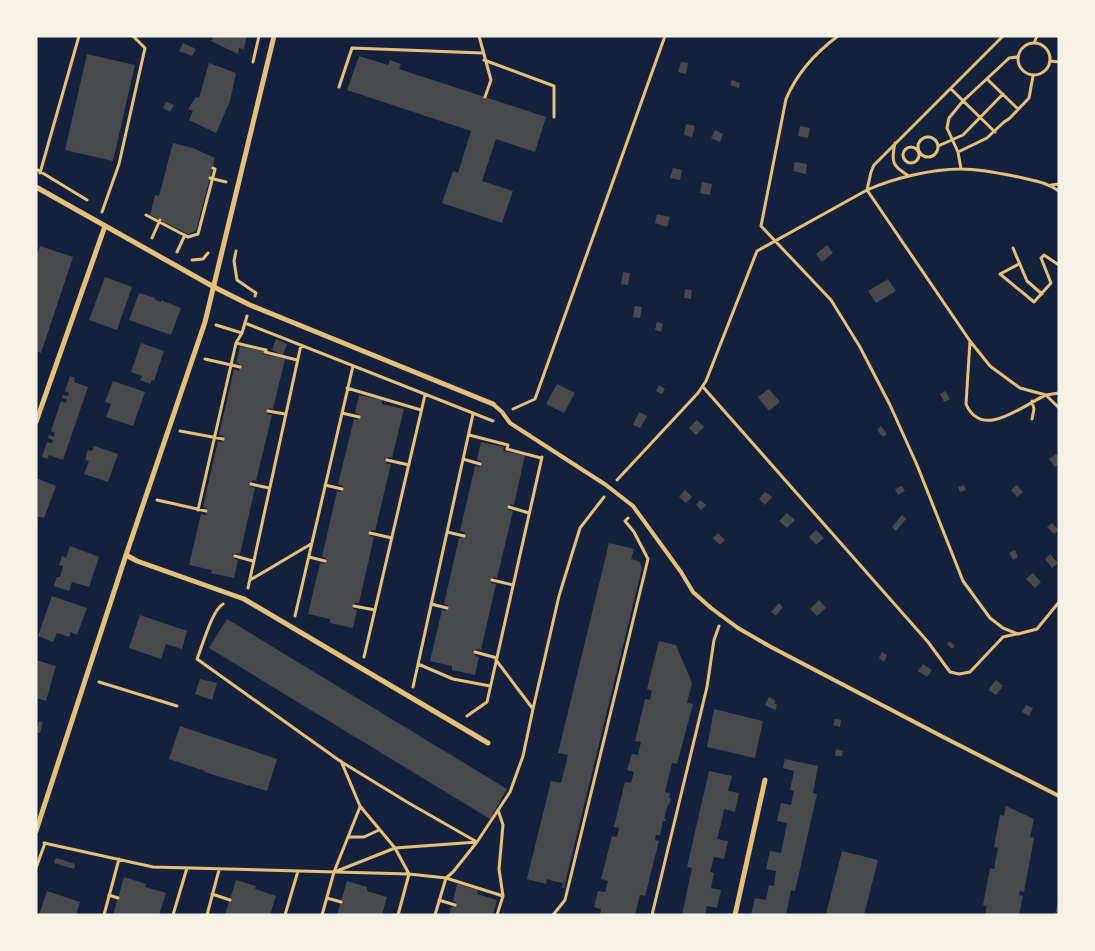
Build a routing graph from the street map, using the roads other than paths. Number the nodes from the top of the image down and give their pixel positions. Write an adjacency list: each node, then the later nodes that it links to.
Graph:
1 (274, 36): 4 (street)
2 (37, 187): 3 (street)
3 (105, 226): 4 (street); 6 (street)
4 (214, 288): 5 (street); 7 (street)
5 (493, 404): 10 (lane)
6 (36, 422)
7 (126, 555): 8 (street); 11 (street)
8 (488, 743)
9 (764, 780): 12 (street)
10 (1059, 796)
11 (36, 830)
12 (735, 915)

